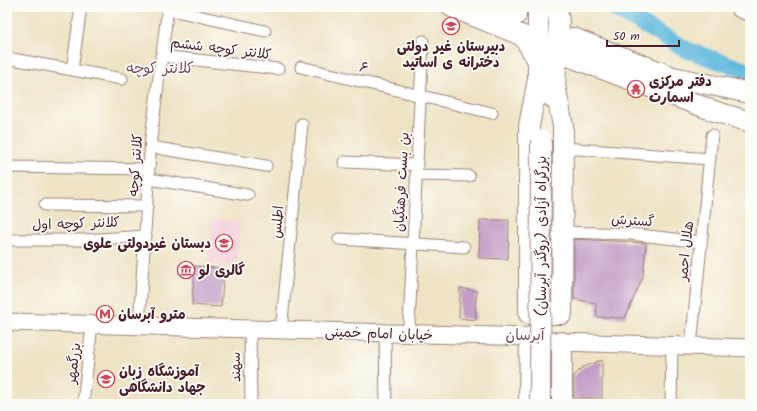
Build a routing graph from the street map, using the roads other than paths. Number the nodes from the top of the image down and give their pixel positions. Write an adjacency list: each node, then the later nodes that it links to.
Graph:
1 (81, 7): 19 (street)
2 (452, 7): 16 (highway)
3 (498, 7): 8 (highway)
4 (740, 7): 7 (highway)
5 (167, 8): 10 (street); 14 (street, کلانتر کوچه)
6 (538, 9): 16 (highway)
7 (750, 11)
8 (516, 15)
9 (558, 15): 13 (highway)
10 (265, 31)
11 (573, 38): 22 (highway)
12 (423, 41): 23 (street, بن بست فرهنگیان)
13 (557, 52): 21 (highway); 25 (highway)
14 (162, 56): 18 (street, کلانتر کوچه ششم); 29 (street, کلانتر کوچه)
15 (7, 58): 19 (street)
16 (537, 59): 21 (highway)
17 (301, 67): 23 (street, ۶)
18 (278, 69)
19 (72, 70): 20 (street)
20 (122, 79)
21 (546, 85): 28 (highway); 47 (highway)
22 (746, 95)
23 (420, 96): 24 (street, ۶); 34 (street, بن بست فرهنگیان)
24 (492, 114)
25 (750, 122)
26 (302, 124): 52 (street, اطلس)
27 (712, 135): 30 (street, هلال احمر)
28 (552, 143): 30 (street); 40 (highway); 65 (highway, بزرگراه آزادی (روگذر آبرسان), bridge); 66 (highway, بزرگراه آزادی (روگذر آبرسان))
29 (151, 147): 32 (street); 35 (street, کلانتر کوچه)
30 (710, 159): 44 (street, هلال احمر)
31 (344, 162): 34 (street)
32 (266, 166)
33 (7, 167): 35 (street)
34 (417, 170): 36 (street); 45 (street, بن بست فرهنگیان)
35 (149, 174): 37 (street); 39 (street, کلانتر کوچه)
36 (468, 176)
37 (248, 195)
38 (45, 205): 39 (street)
39 (147, 206): 41 (street, کلانتر کوچه)
40 (562, 232): 44 (street, گسترش); 48 (highway)
41 (146, 236): 43 (street, کلانتر کوچه اول); 51 (street, کلانتر کوچه)
42 (339, 239): 45 (street)
43 (7, 240)
44 (701, 242): 59 (street, هلال احمر)
45 (413, 244): 46 (street); 54 (street, بن بست فرهنگیان)
46 (464, 247)
47 (529, 265): 48 (highway); 48 (highway)
48 (562, 268)
49 (7, 322): 50 (main road, خیابان امام خمینی)
50 (92, 324): 51 (main road, خیابان امام خمینی); 61 (street, بزرگمهر)
51 (139, 326): 53 (main road, خیابان امام خمینی)
52 (282, 327): 53 (main road, خیابان امام خمینی); 55 (main road, خیابان امام خمینی)
53 (250, 329): 62 (street, سهند)
54 (407, 329): 55 (main road, خیابان امام خمینی); 56 (main road, خیابان امام خمینی)
55 (385, 333): 63 (street)
56 (530, 337): 57 (main road, خیابان امام خمینی); 64 (highway)
57 (562, 342): 58 (main road, خیابان امام خمینی); 67 (highway)
58 (672, 346): 59 (main road, خیابان امام خمینی); 68 (street)
59 (691, 346): 60 (main road, خیابان امام خمینی)
60 (750, 348)
61 (83, 404)
62 (251, 404)
63 (386, 404)
64 (530, 404)
65 (540, 404)
66 (551, 404)
67 (562, 404)
68 (671, 404)

